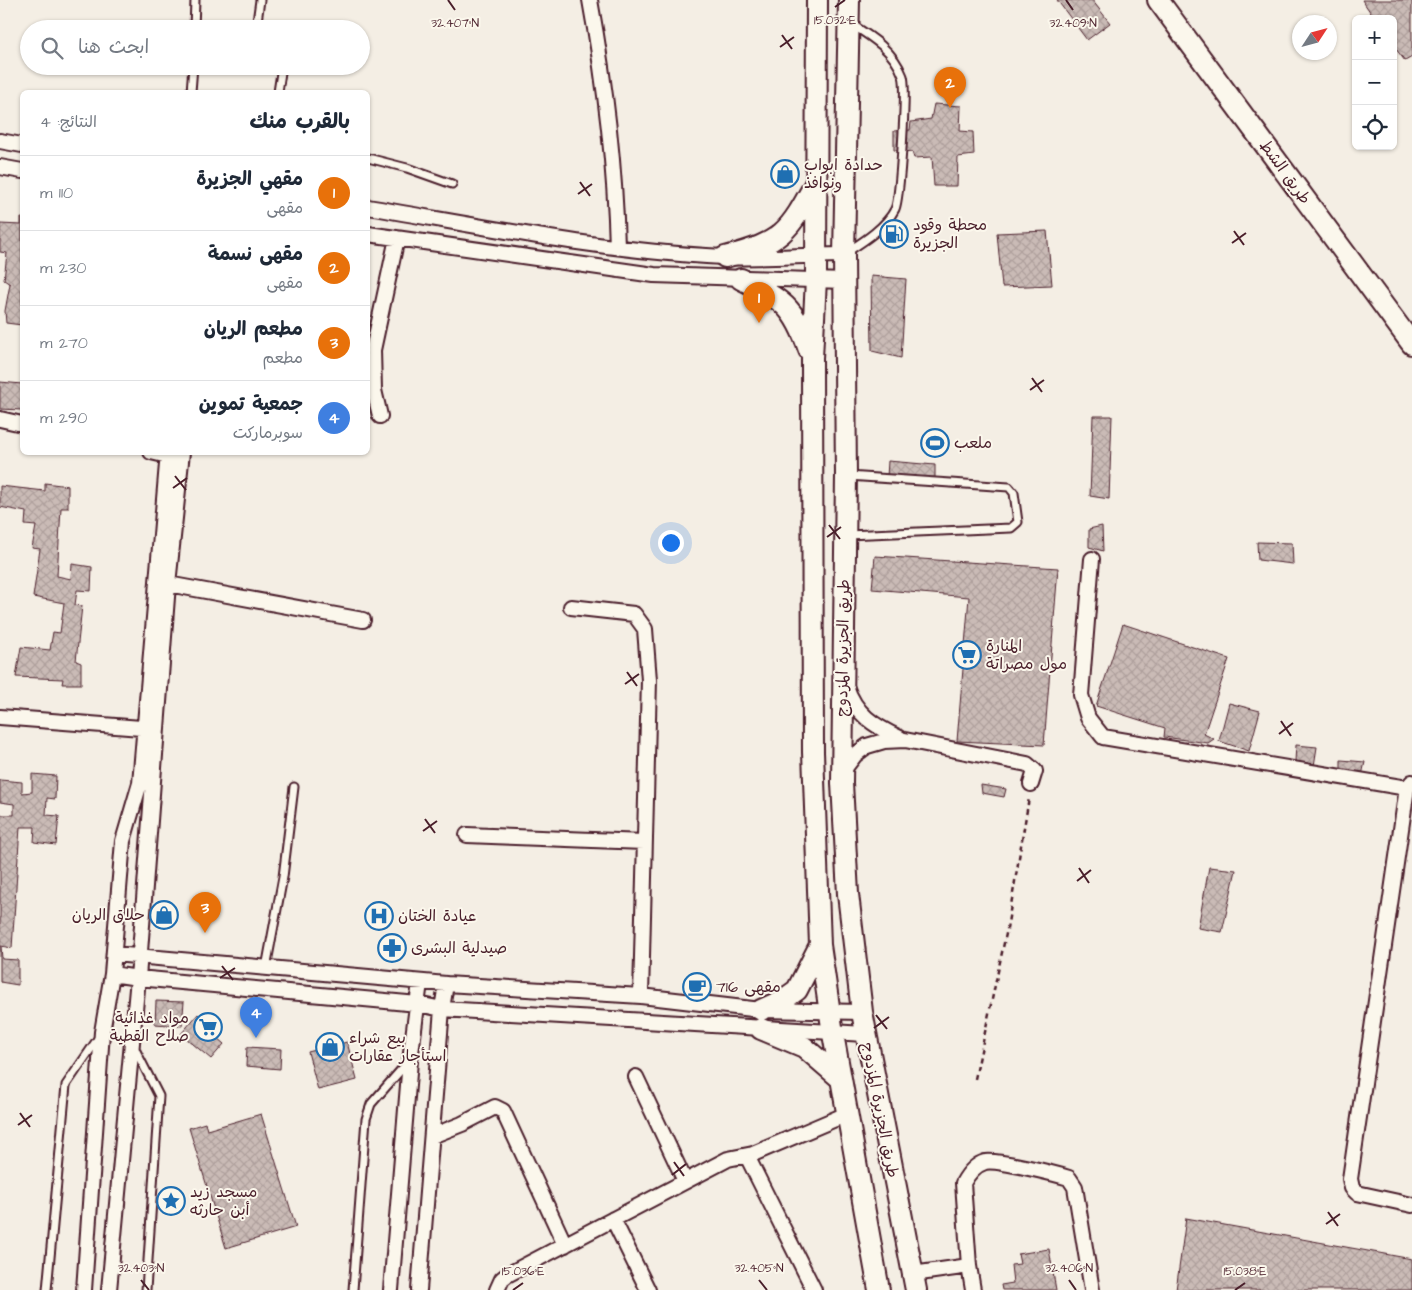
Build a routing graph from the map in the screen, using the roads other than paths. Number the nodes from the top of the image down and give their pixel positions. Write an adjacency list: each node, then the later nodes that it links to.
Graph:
1 (195, 0): 7 (lane)
2 (260, 0): 8 (lane)
3 (590, 0): 24 (street)
4 (817, 0): 19 (main road, طريق الجزيرة المزدوج)
5 (849, 0): 9 (main road, طريق الجزيرة المزدوج)
6 (1158, 0): 31 (main road, طريق الشط)
7 (194, 20)
8 (257, 20)
9 (848, 22): 25 (main road, طريق الجزيرة المزدوج); 25 (lane)
10 (193, 75): 12 (lane)
11 (281, 75): 13 (lane)
12 (192, 90)
13 (278, 90)
14 (0, 141): 15 (street)
15 (20, 145)
16 (370, 158): 20 (lane)
17 (0, 167): 18 (street)
18 (20, 172)
19 (817, 180): 26 (main road, طريق الجزيرة المزدوج); 27 (main road)
20 (452, 184)
21 (370, 207): 24 (street)
22 (370, 234): 23 (street)
23 (397, 238): 28 (street); 33 (street)
24 (617, 247): 27 (street)
25 (844, 254): 26 (street); 30 (main road, طريق الجزيرة المزدوج)
26 (816, 255): 27 (street); 29 (main road, طريق الجزيرة المزدوج)
27 (725, 257)
28 (742, 279): 29 (street); 32 (main road)
29 (816, 279): 30 (street); 32 (main road, طريق الجزيرة المزدوج)
30 (845, 281): 38 (main road, طريق الجزيرة المزدوج)
31 (1412, 344)
32 (812, 358): 54 (main road, طريق الجزيرة المزدوج)
33 (380, 416)
34 (0, 419): 35 (street)
35 (20, 424)
36 (168, 455): 46 (street)
37 (182, 455): 41 (street)
38 (846, 476): 39 (main road, طريق الجزيرة المزدوج); 39 (lane)
39 (844, 535): 44 (main road, طريق الجزيرة المزدوج)
40 (1092, 559): 50 (street)
41 (168, 584): 43 (street); 46 (street)
42 (571, 607): 53 (street)
43 (363, 620)
44 (842, 661): 47 (street); 48 (main road, طريق الجزيرة المزدوج)
45 (0, 717): 46 (street)
46 (151, 729): 55 (street); 56 (street)
47 (905, 740): 48 (street); 49 (street)
48 (842, 783): 66 (main road, طريق الجزيرة المزدوج)
49 (1031, 784)
50 (1410, 785): 79 (street)
51 (294, 787): 57 (lane)
52 (467, 835): 53 (street)
53 (644, 842): 62 (street)
54 (820, 945): 65 (main road, طريق الجزيرة المزدوج); 67 (main road)
55 (114, 954): 56 (street); 58 (street)
56 (140, 958): 57 (street); 59 (street)
57 (266, 969): 60 (street)
58 (112, 974): 59 (street); 68 (street)
59 (138, 978): 63 (street); 71 (street)
60 (420, 982): 61 (street); 63 (street)
61 (446, 984): 62 (street); 64 (street)
62 (641, 996): 67 (street)
63 (418, 1004): 64 (street); 72 (street)
64 (442, 1009): 67 (street); 76 (street)
65 (830, 1012): 66 (street); 67 (street); 69 (main road, طريق الجزيرة المزدوج)
66 (862, 1012): 70 (main road, طريق الجزيرة المزدوج)
67 (761, 1019): 69 (street); 74 (main road)
68 (102, 1032): 84 (lane); 85 (street)
69 (833, 1034): 70 (street); 74 (main road, طريق الجزيرة المزدوج)
70 (865, 1034): 83 (main road, طريق الجزيرة المزدوج)
71 (131, 1042): 86 (street); 87 (lane)
72 (410, 1061): 88 (lane); 89 (street)
73 (636, 1077): 78 (street)
74 (841, 1079): 75 (main road, طريق الجزيرة المزدوج)
75 (847, 1114): 77 (street); 94 (main road, طريق الجزيرة المزدوج)
76 (432, 1136): 81 (street); 90 (street)
77 (747, 1156): 78 (street); 93 (street)
78 (685, 1181): 80 (street)
79 (1412, 1205)
80 (612, 1219): 81 (street); 92 (street)
81 (565, 1244): 91 (street)
82 (969, 1266): 83 (street); 95 (street); 96 (street)
83 (914, 1282)
84 (47, 1290)
85 (84, 1290)
86 (109, 1290)
87 (146, 1290)
88 (353, 1290)
89 (391, 1290)
90 (419, 1290)
91 (497, 1290)
92 (648, 1290)
93 (814, 1290)
94 (879, 1290)
95 (973, 1290)
96 (1092, 1290)

